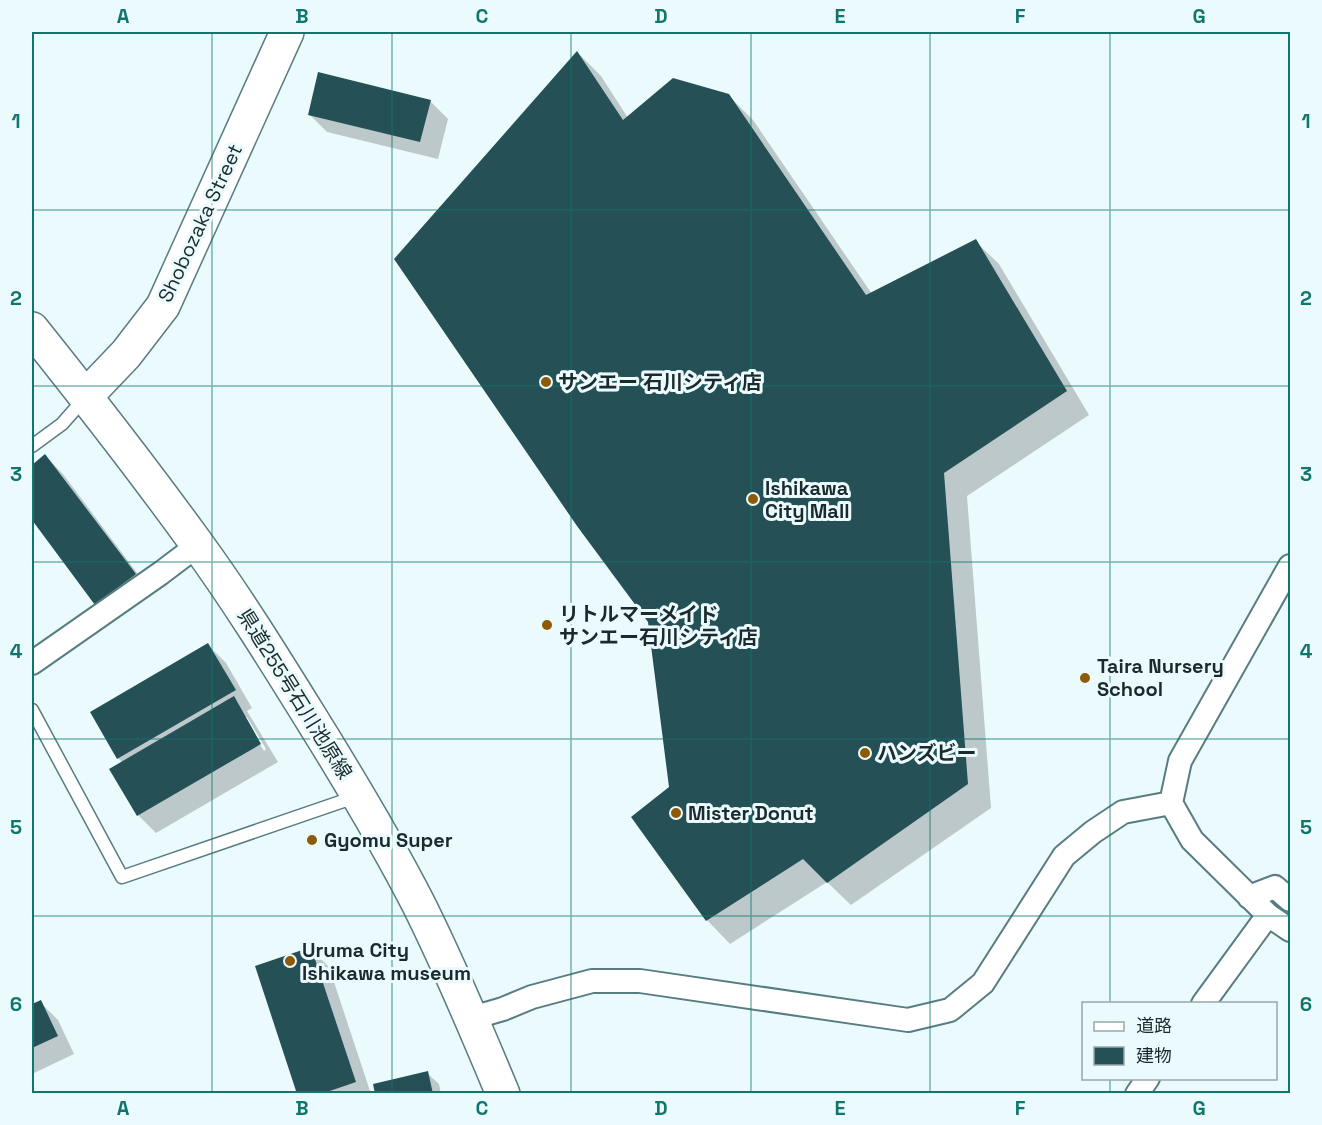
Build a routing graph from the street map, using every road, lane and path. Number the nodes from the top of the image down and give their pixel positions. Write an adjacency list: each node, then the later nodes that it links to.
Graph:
1 (287, 32): 3 (main road, Shobozaka Street)
2 (32, 329): 3 (main road, 県道255号石川池原線)
3 (86, 396): 4 (lane); 5 (main road, 県道255号石川池原線)
4 (32, 446)
5 (198, 545): 7 (street); 9 (main road, 県道255号石川池原線)
6 (1290, 566): 10 (street)
7 (32, 663)
8 (32, 710): 9 (lane)
9 (359, 796): 16 (main road, 県道255号石川池原線)
10 (1171, 803): 11 (street); 16 (street)
11 (1249, 897): 12 (street); 13 (street)
12 (1290, 900)
13 (1268, 915): 14 (street); 15 (street)
14 (1290, 930)
15 (1204, 1002)
16 (472, 1018): 18 (main road, 県道255号石川池原線)
17 (1147, 1080): 19 (street)
18 (503, 1094)
19 (1137, 1094)

